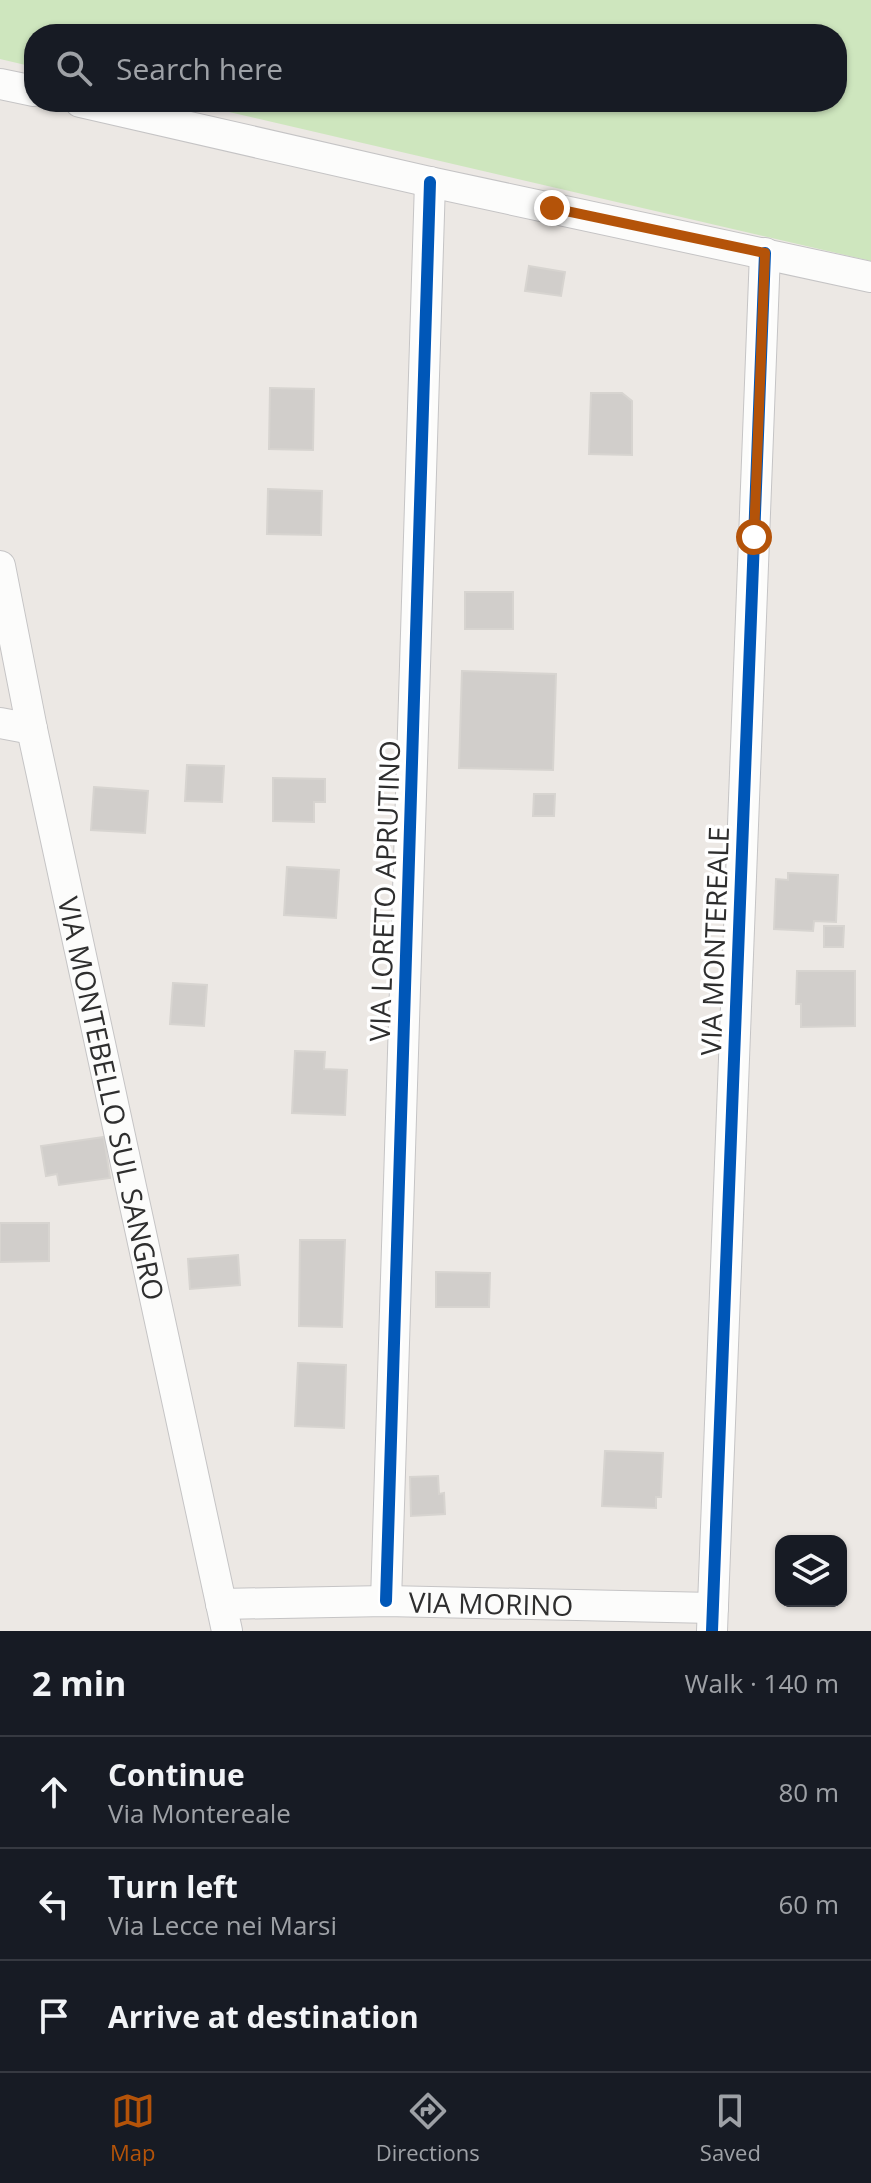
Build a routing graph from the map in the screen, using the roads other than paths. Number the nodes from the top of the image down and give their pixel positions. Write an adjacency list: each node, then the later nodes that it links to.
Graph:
1 (0, 84): 2 (street)
2 (24, 89)
3 (124, 112): 4 (street)
4 (430, 182): 5 (street); 10 (street, VIA LORETO APRUTINO)
5 (765, 253): 6 (street); 12 (street, VIA MONTEREALE)
6 (871, 277)
7 (0, 566): 9 (street, VIA MONTEBELLO SUL SANGRO)
8 (0, 723): 9 (street)
9 (32, 729): 11 (street, VIA MONTEBELLO SUL SANGRO)
10 (386, 1601): 11 (street, VIA MORINO); 12 (street, VIA MORINO)
11 (224, 1617)
12 (712, 1619)

